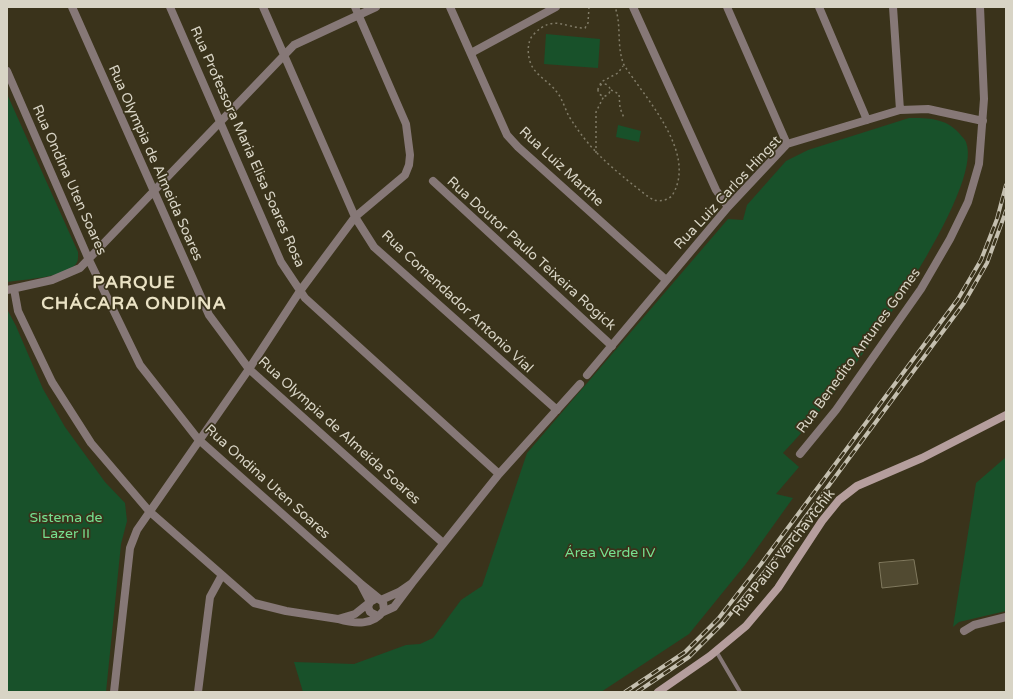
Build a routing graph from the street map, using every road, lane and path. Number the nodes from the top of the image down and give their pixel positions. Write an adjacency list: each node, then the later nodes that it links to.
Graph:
1 (72, 7): 30 (street, Rua Olympia de Almeida Soares)
2 (170, 7): 26 (street, Rua Professora Maria Elisa Soares Rosa)
3 (262, 7): 16 (street, Rua Comendador Antonio Vial)
4 (376, 7): 14 (street)
5 (450, 7): 15 (street, Rua Luiz Marthe)
6 (556, 7): 15 (street)
7 (589, 7): 28 (path)
8 (615, 7): 17 (path)
9 (633, 7): 31 (street)
10 (727, 7): 27 (street)
11 (819, 7): 24 (street)
12 (893, 7): 22 (street)
13 (980, 7): 25 (street, Rua Benedito Antunes Gomes)
14 (357, 11): 16 (street); 32 (street)
15 (471, 53): 34 (street, Rua Luiz Marthe)
16 (284, 56): 26 (street); 32 (street, Rua Comendador Antonio Vial)
17 (624, 65): 19 (path); 28 (path)
18 (7, 71): 33 (street, Rua Ondina Uten Soares)
19 (600, 85): 20 (path); 21 (path)
20 (610, 90): 21 (path); 23 (path)
21 (604, 96): 28 (path)
22 (900, 110): 24 (street, Rua Luiz Carlos Hingst); 25 (street, Rua Luiz Carlos Hingst)
23 (624, 118)
24 (867, 120): 27 (street, Rua Luiz Carlos Hingst)
25 (983, 121): 44 (street, Rua Benedito Antunes Gomes)
26 (221, 122): 30 (street); 36 (street, Rua Professora Maria Elisa Soares Rosa)
27 (787, 144): 31 (street, Rua Luiz Carlos Hingst)
28 (596, 153)
29 (432, 181): 37 (street, Rua Doutor Paulo Teixeira Rogick)
30 (153, 192): 33 (street); 38 (street, Rua Olympia de Almeida Soares)
31 (728, 207): 34 (street, Rua Luiz Carlos Hingst)
32 (355, 217): 36 (street); 41 (street, Rua Comendador Antonio Vial)
33 (89, 260): 35 (street); 43 (street, Rua Ondina Uten Soares)
34 (666, 280): 37 (street, Rua Luiz Carlos Hingst)
35 (11, 290): 46 (street)
36 (300, 290): 38 (street); 45 (street, Rua Professora Maria Elisa Soares Rosa)
37 (612, 346): 39 (street, Rua Luiz Carlos Hingst)
38 (249, 369): 43 (street); 47 (street, Rua Olympia de Almeida Soares)
39 (587, 375)
40 (580, 384): 41 (street)
41 (557, 410): 45 (street)
42 (1006, 415): 57 (street, Rua Paulo Varchavtchik)
43 (198, 439): 46 (street); 49 (street, Rua Ondina Uten Soares)
44 (800, 454)
45 (499, 474): 47 (street)
46 (149, 511): 48 (street); 58 (street)
47 (443, 543): 50 (street)
48 (222, 575): 55 (street); 59 (street)
49 (360, 583): 51 (street, Rua Ondina Uten Soares); 52 (street)
50 (412, 583): 51 (street); 53 (street)
51 (382, 600): 52 (street); 53 (street)
52 (370, 602): 53 (street); 55 (street)
53 (380, 614): 55 (street)
54 (1006, 617): 56 (street)
55 (338, 620)
56 (964, 631)
57 (716, 651): 60 (street, Rua Paulo Varchavtchik); 61 (lane)
58 (114, 692)
59 (198, 692)
60 (658, 692)
61 (740, 692)

